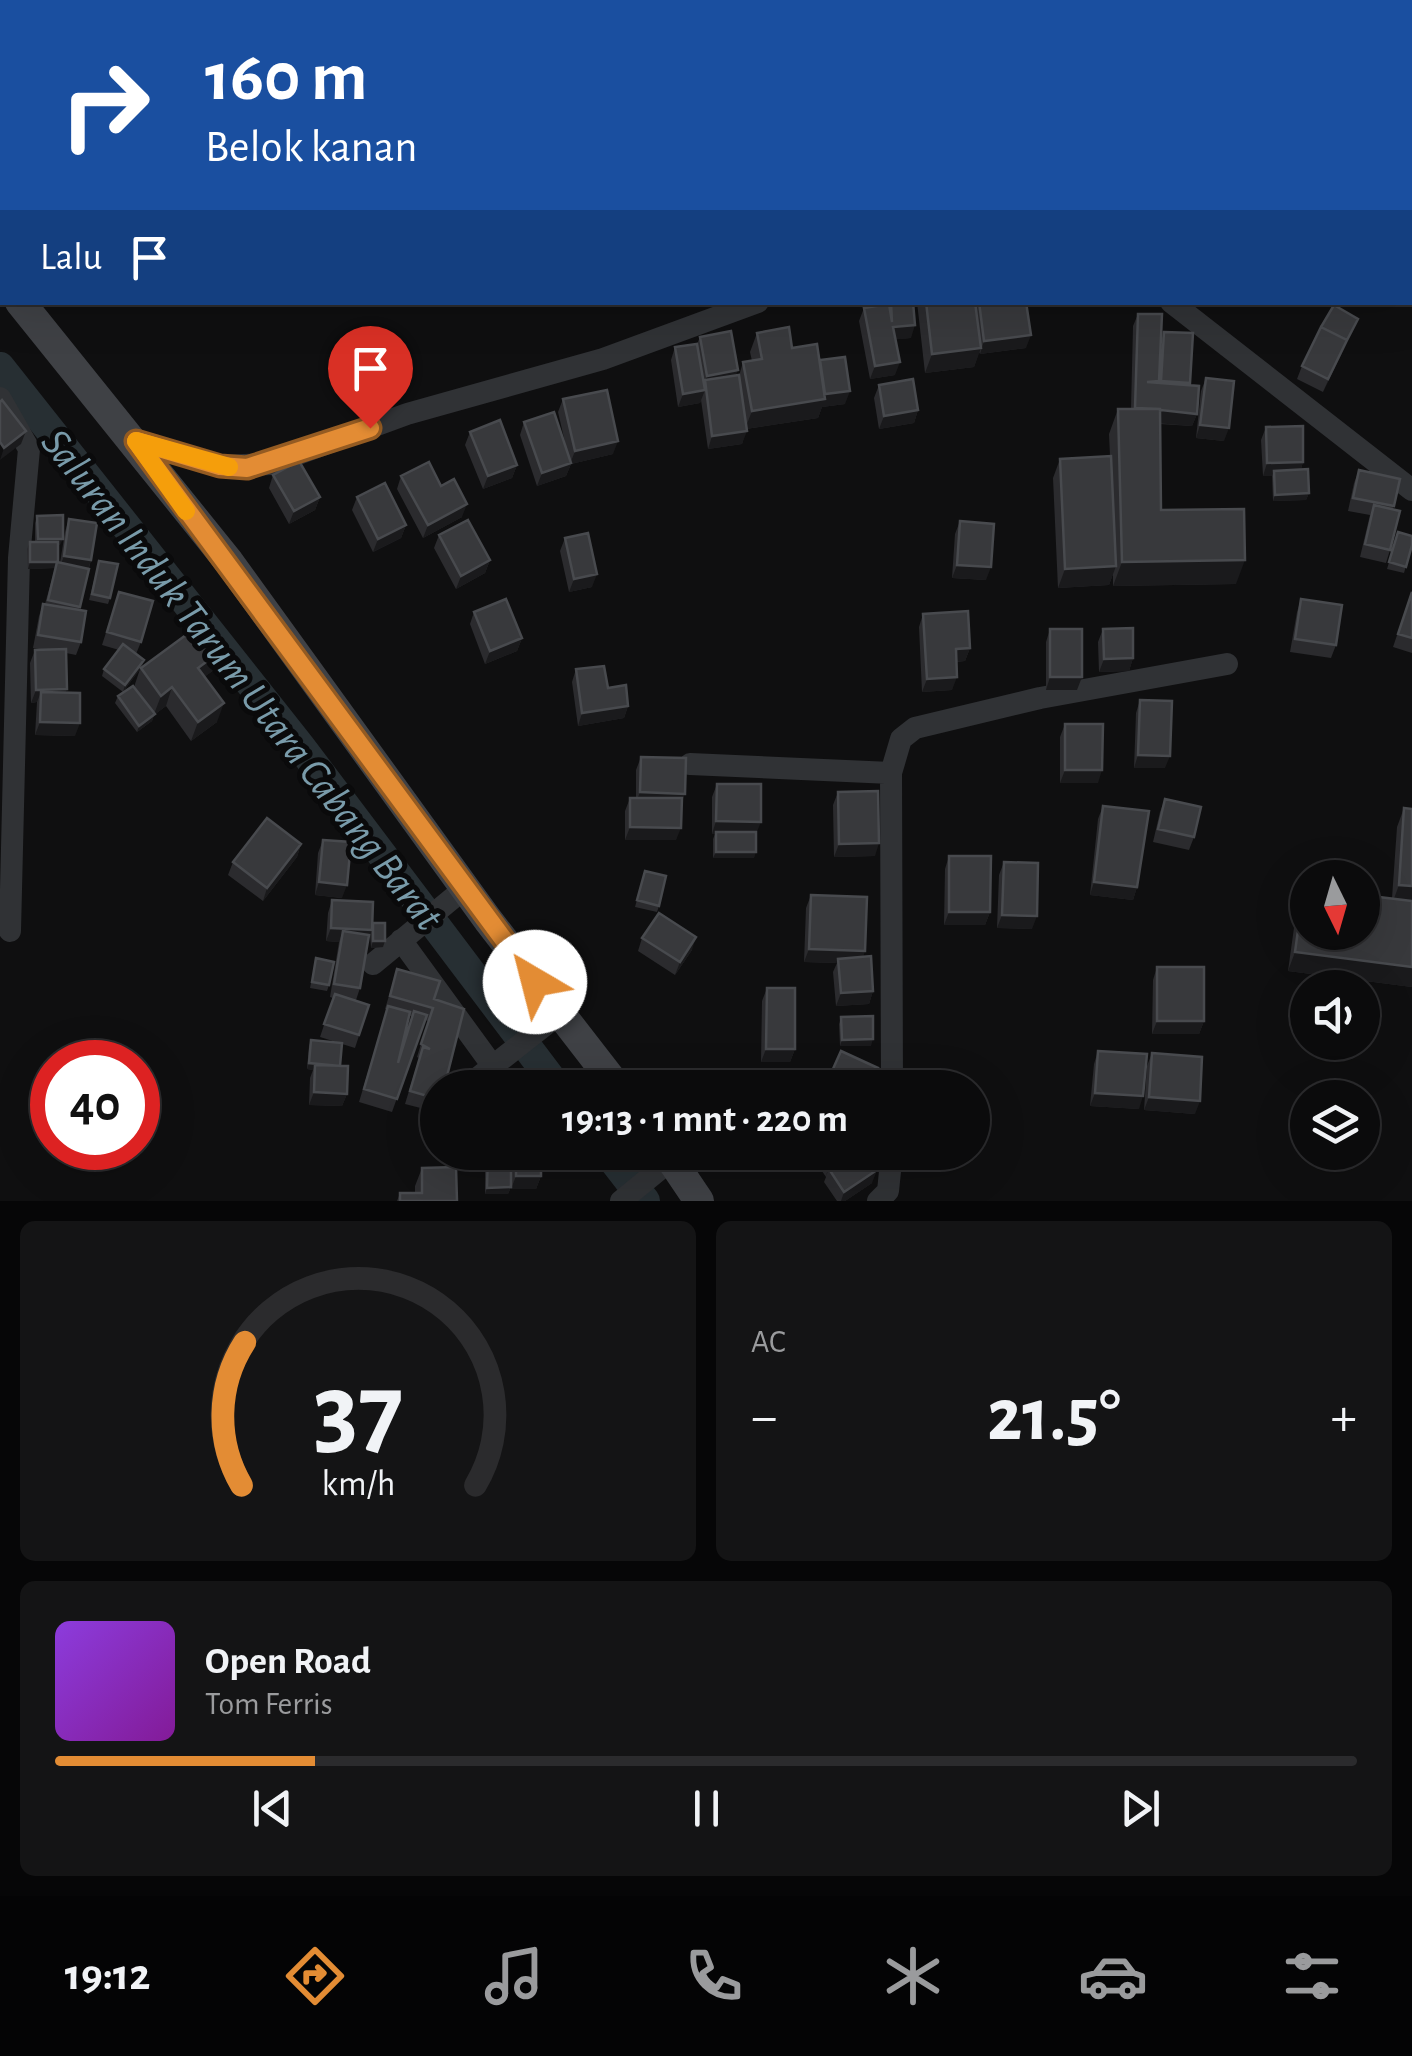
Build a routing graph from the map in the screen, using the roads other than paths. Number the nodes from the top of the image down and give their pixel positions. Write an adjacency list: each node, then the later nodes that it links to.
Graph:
1 (23, 305): 5 (street)
2 (750, 305): 5 (street)
3 (1174, 305): 6 (street)
4 (0, 398): 11 (street)
5 (136, 441): 10 (street)
6 (1412, 490)
7 (1228, 664): 9 (street)
8 (690, 764): 9 (street)
9 (891, 773): 18 (street)
10 (454, 896): 12 (street); 14 (street)
11 (10, 931)
12 (403, 939): 13 (street); 15 (street)
13 (373, 964)
14 (548, 1023): 15 (street); 17 (street)
15 (496, 1063): 16 (street)
16 (487, 1070)
17 (599, 1070)
18 (892, 1070)
19 (654, 1170): 22 (street)
20 (672, 1170): 23 (street)
21 (890, 1170): 24 (street)
22 (622, 1199)
23 (699, 1201)
24 (878, 1201)

